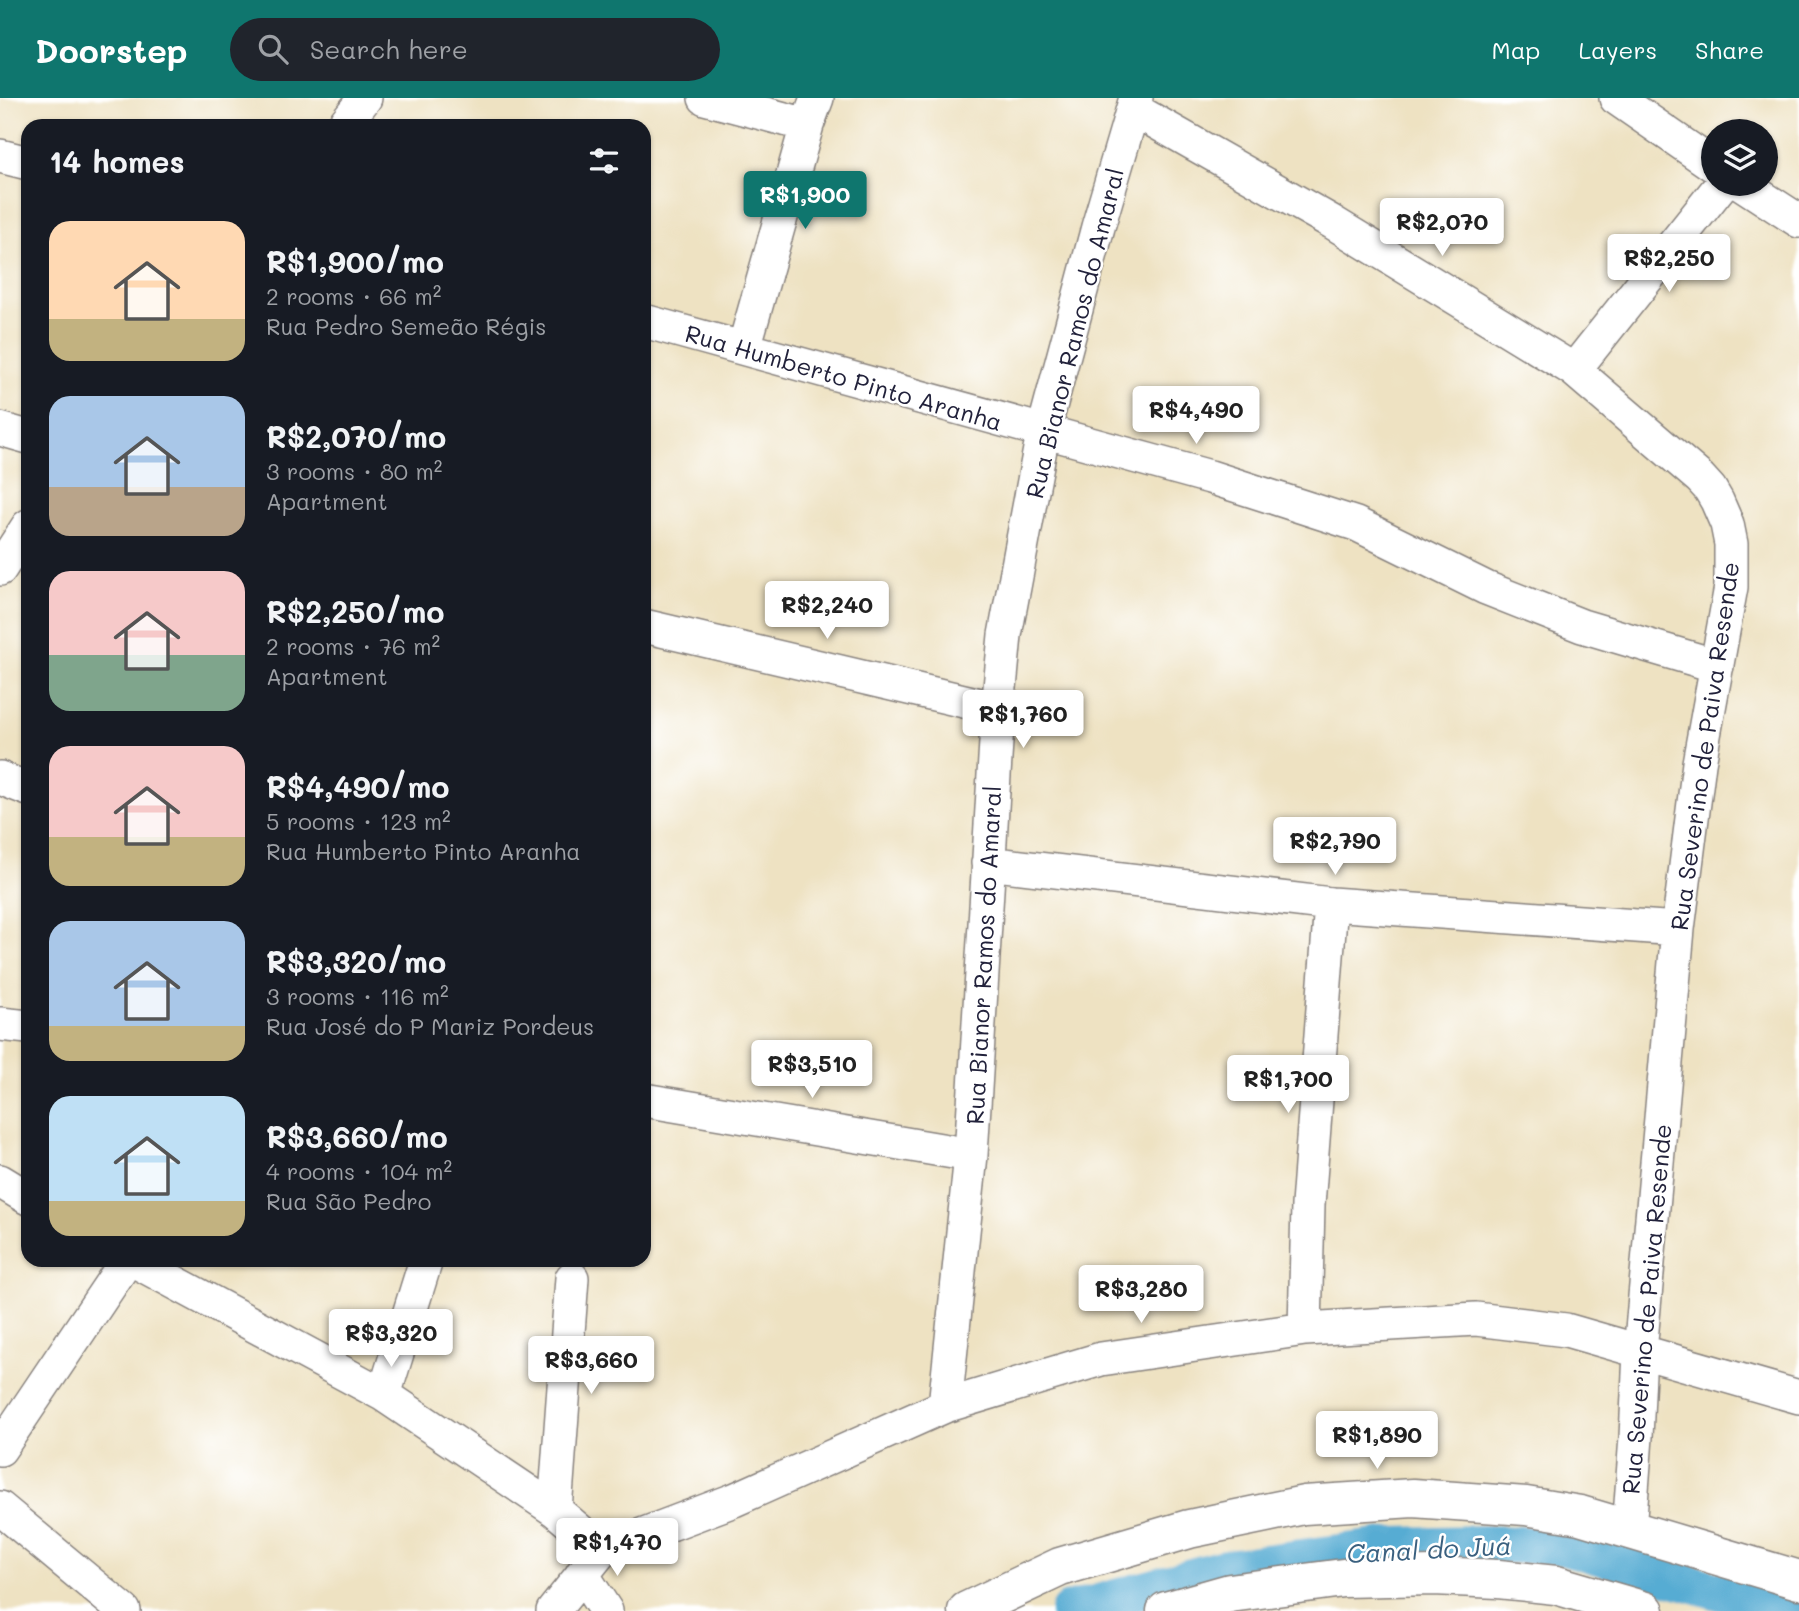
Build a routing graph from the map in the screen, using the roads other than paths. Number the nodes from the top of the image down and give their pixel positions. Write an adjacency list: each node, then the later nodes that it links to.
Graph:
1 (365, 98): 6 (street)
2 (705, 98): 5 (street)
3 (1616, 98): 8 (street)
4 (1135, 104): 15 (street, Rua Severino de Paiva Resende); 17 (street, Rua Bianor Ramos do Amaral)
5 (812, 111): 14 (street)
6 (348, 119)
7 (0, 156): 9 (street)
8 (1701, 157)
9 (21, 161)
10 (1712, 196): 15 (street)
11 (1760, 196): 12 (street)
12 (1799, 221)
13 (651, 323): 14 (street, Rua Humberto Pinto Aranha)
14 (744, 348): 17 (street, Rua Humberto Pinto Aranha)
15 (1574, 370): 22 (street, Rua Severino de Paiva Resende)
16 (0, 429): 18 (street)
17 (1043, 433): 22 (street, Rua Humberto Pinto Aranha); 23 (street, Rua Bianor Ramos do Amaral)
18 (21, 435)
19 (21, 537): 20 (street)
20 (0, 569)
21 (651, 628): 23 (street)
22 (1717, 666): 28 (street, Rua Severino de Paiva Resende)
23 (998, 709): 26 (street, Rua Bianor Ramos do Amaral)
24 (0, 778): 25 (street)
25 (21, 786)
26 (988, 863): 27 (street); 32 (street, Rua Bianor Ramos do Amaral)
27 (1331, 904): 28 (street); 39 (street)
28 (1678, 929): 40 (street, Rua Severino de Paiva Resende)
29 (0, 1024): 30 (street)
30 (21, 1026)
31 (651, 1101): 32 (street)
32 (971, 1155): 43 (street, Rua Bianor Ramos do Amaral)
33 (0, 1181): 34 (street)
34 (21, 1194)
35 (122, 1267): 44 (street)
36 (146, 1267): 41 (street)
37 (424, 1267): 41 (street)
38 (572, 1278): 46 (street)
39 (1305, 1329): 40 (street); 43 (street)
40 (1640, 1352): 42 (street); 47 (street, Rua Severino de Paiva Resende)
41 (384, 1395): 46 (street)
42 (1799, 1397)
43 (945, 1406): 48 (street)
44 (0, 1450)
45 (0, 1508): 50 (street)
46 (555, 1510): 48 (street)
47 (1629, 1530): 49 (street); 53 (street)
48 (592, 1562): 51 (street); 52 (street)
49 (1799, 1580)
50 (124, 1611)
51 (553, 1611)
52 (606, 1611)
53 (967, 1611)
54 (1167, 1611): 55 (street)
55 (1645, 1611)

